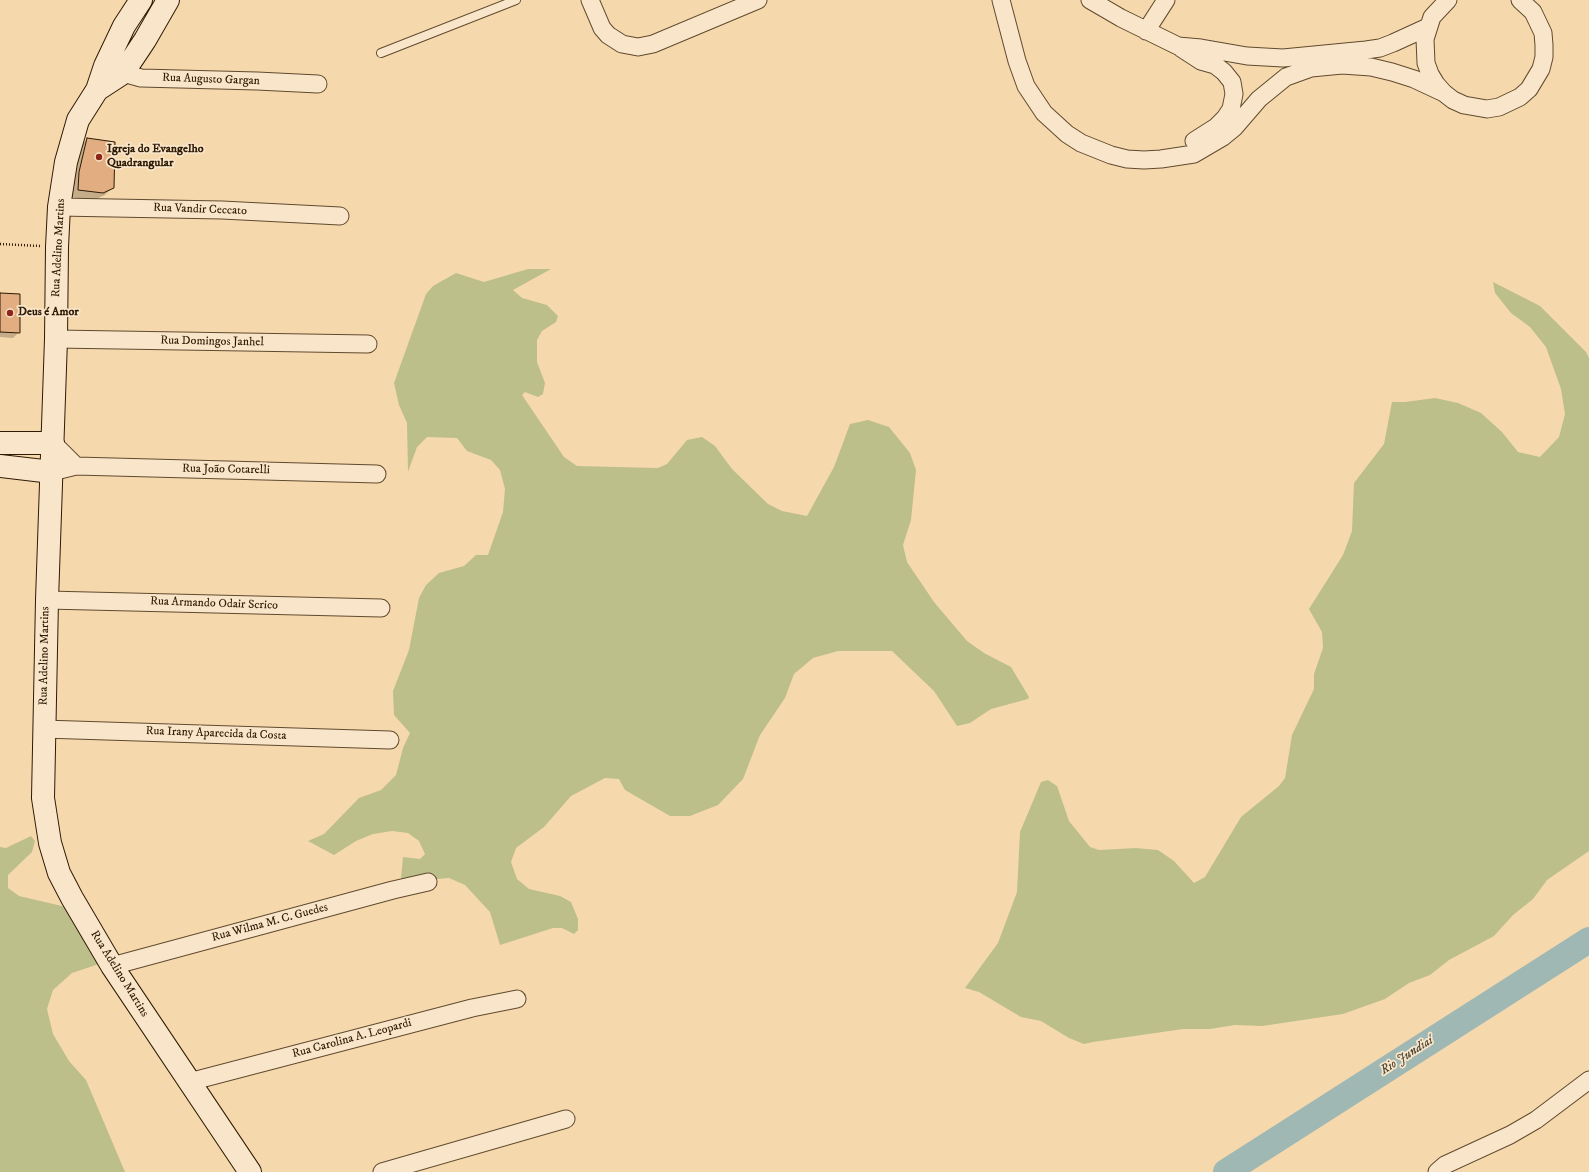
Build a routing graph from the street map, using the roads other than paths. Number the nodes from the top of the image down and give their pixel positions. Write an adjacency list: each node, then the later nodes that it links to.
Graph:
1 (141, 0): 15 (street, Rua Adelino Martins)
2 (168, 0): 15 (street, Rua Adelino Martins)
3 (516, 0): 14 (lane)
4 (590, 0): 5 (street)
5 (758, 0)
6 (1001, 0): 18 (street)
7 (1090, 0): 12 (street)
8 (1166, 0): 12 (street)
9 (1448, 0): 11 (street)
10 (1520, 0): 17 (street)
11 (1428, 28): 13 (street); 17 (street)
12 (1146, 31): 13 (street)
13 (1178, 46): 18 (street)
14 (381, 53)
15 (114, 69): 16 (street, Rua Augusto Gargan); 19 (street, Rua Adelino Martins)
16 (318, 84)
17 (1444, 93): 18 (street)
18 (1171, 158)
19 (59, 207): 20 (street, Rua Vandir Ceccato); 21 (street, Rua Adelino Martins)
20 (340, 216)
21 (56, 339): 22 (street, Rua Domingos Janhel); 24 (street, Rua Adelino Martins)
22 (368, 344)
23 (0, 443): 24 (street)
24 (53, 443): 26 (street); 27 (street, Rua Adelino Martins)
25 (0, 466): 27 (street)
26 (76, 466): 27 (street, Rua João Cotarelli); 28 (street, Rua João Cotarelli)
27 (52, 472): 29 (street, Rua Adelino Martins)
28 (377, 474)
29 (47, 600): 30 (street, Rua Armando Odair Scrico); 31 (street, Rua Adelino Martins)
30 (381, 608)
31 (43, 728): 32 (street, Rua Irany Aparecida da Costa); 34 (street, Rua Adelino Martins)
32 (390, 740)
33 (428, 882): 34 (street, Rua Wilma M. C. Guedes)
34 (112, 966): 37 (street, Rua Adelino Martins)
35 (517, 999): 37 (street, Rua Carolina A. Leopardi)
36 (1589, 1080): 41 (street)
37 (189, 1082): 39 (street, Rua Adelino Martins)
38 (566, 1119): 40 (street)
39 (250, 1172)
40 (382, 1172)
41 (1437, 1172)

